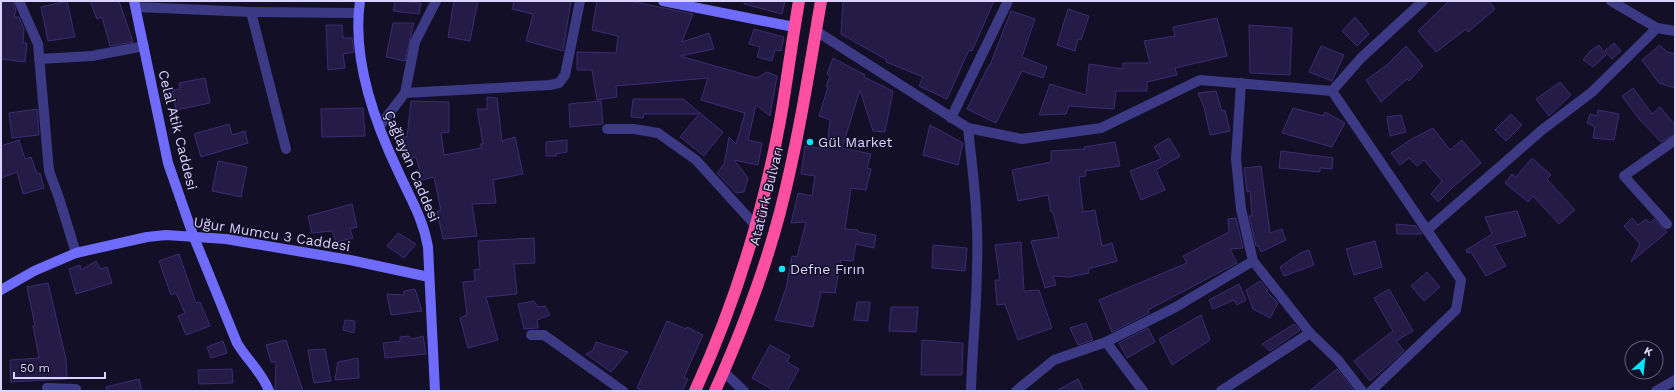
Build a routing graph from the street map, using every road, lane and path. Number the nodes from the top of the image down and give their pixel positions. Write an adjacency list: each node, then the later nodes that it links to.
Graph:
1 (19, 1): 19 (street)
2 (360, 1): 13 (street, Çağlayan Caddesi)
3 (436, 1): 22 (street)
4 (580, 1): 22 (street)
5 (663, 1): 14 (street)
6 (799, 1): 14 (highway, Atatürk Bulvarı)
7 (821, 1): 17 (highway, Atatürk Bulvarı)
8 (1008, 1): 23 (street)
9 (1423, 1): 21 (street)
10 (1611, 1): 15 (street)
11 (135, 4): 12 (street); 18 (street, Celal Atik Caddesi)
12 (251, 12): 13 (street); 28 (street)
13 (358, 13): 24 (street, Çağlayan Caddesi)
14 (794, 27): 29 (highway, Atatürk Bulvarı)
15 (1657, 28): 16 (street); 33 (street)
16 (1675, 30)
17 (816, 31): 23 (street); 30 (highway, Atatürk Bulvarı)
18 (144, 46): 19 (street); 34 (street, Celal Atik Caddesi)
19 (39, 59): 35 (street)
20 (1241, 83): 21 (street); 25 (street); 36 (street)
21 (1332, 92): 33 (street)
22 (405, 93): 24 (street)
23 (951, 118): 25 (street)
24 (379, 127): 37 (street, Çağlayan Caddesi)
25 (968, 128): 52 (street)
26 (607, 129): 32 (street)
27 (1675, 140): 31 (street)
28 (286, 148)
29 (760, 205): 30 (highway); 32 (highway, Atatürk Bulvarı)
30 (781, 210): 42 (highway, Atatürk Bulvarı)
31 (1667, 224)
32 (755, 225): 49 (highway, Atatürk Bulvarı)
33 (1427, 230): 57 (street)
34 (193, 235): 35 (street, Uğur Mumcu 3 Caddesi); 37 (street, Uğur Mumcu 3 Caddesi); 46 (street, Celal Atik Caddesi)
35 (76, 253): 38 (street, Uğur Mumcu 3 Caddesi)
36 (1253, 261): 39 (street); 41 (street)
37 (429, 277): 47 (street, Çağlayan Caddesi)
38 (1, 290)
39 (1310, 333): 55 (street); 56 (street)
40 (531, 335): 48 (street)
41 (1106, 342): 53 (street); 54 (street)
42 (724, 372): 50 (highway, Atatürk Bulvarı); 51 (street)
43 (1675, 380): 58 (street)
44 (47, 388): 45 (street)
45 (76, 391)
46 (269, 391)
47 (435, 391)
48 (623, 391)
49 (695, 391)
50 (715, 391)
51 (744, 391)
52 (971, 391)
53 (1016, 391)
54 (1143, 391)
55 (1221, 391)
56 (1362, 391)
57 (1370, 391)
58 (1656, 391)

